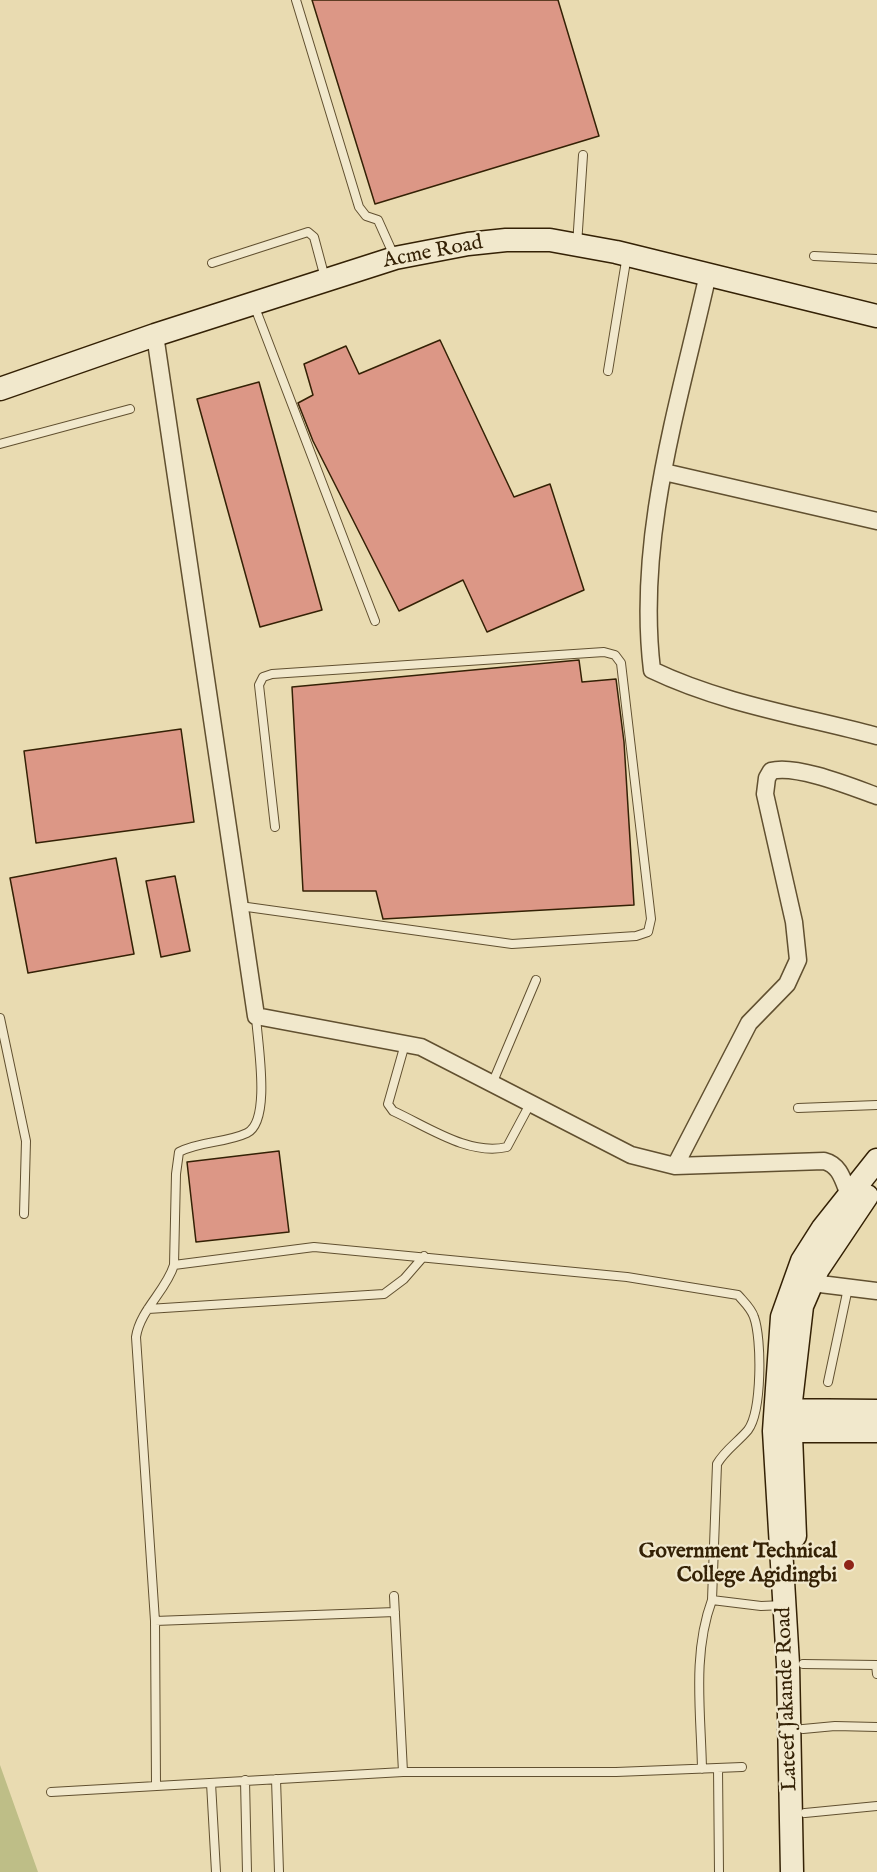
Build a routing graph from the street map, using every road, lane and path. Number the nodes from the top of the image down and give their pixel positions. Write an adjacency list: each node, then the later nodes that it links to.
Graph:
1 (296, 0): 6 (lane)
2 (583, 156): 3 (lane)
3 (577, 245): 4 (main road, Acme Road); 6 (main road, Acme Road)
4 (627, 254): 9 (main road, Acme Road); 14 (lane)
5 (814, 256): 7 (lane)
6 (395, 258): 10 (main road, Acme Road)
7 (877, 259)
8 (212, 263): 10 (lane)
9 (708, 274): 12 (main road, Acme Road); 18 (street)
10 (326, 281): 11 (main road, Acme Road)
11 (254, 305): 13 (main road, Acme Road); 20 (lane)
12 (877, 315)
13 (155, 335): 15 (main road, Acme Road); 24 (street)
14 (608, 371)
15 (0, 389)
16 (130, 409): 17 (lane)
17 (0, 444)
18 (664, 472): 19 (street); 21 (street)
19 (877, 521)
20 (375, 621)
21 (877, 736)
22 (877, 796): 34 (street)
23 (275, 827): 24 (lane)
24 (240, 906): 26 (street)
25 (536, 980): 29 (lane)
26 (256, 1016): 28 (street); 39 (lane)
27 (0, 1018): 37 (lane)
28 (405, 1044): 29 (street); 30 (lane)
29 (492, 1084): 30 (street)
30 (530, 1104): 34 (street)
31 (877, 1104): 32 (lane)
32 (798, 1108)
33 (877, 1160): 36 (main road, Lateef Jakande Road)
34 (675, 1166): 36 (street)
35 (877, 1182): 40 (main road, Lateef Jakande Road)
36 (849, 1195): 46 (main road, Lateef Jakande Road)
37 (24, 1214)
38 (424, 1256): 39 (lane); 43 (lane); 49 (lane)
39 (174, 1265): 43 (lane)
40 (812, 1283): 41 (street); 46 (main road, Lateef Jakande Road)
41 (848, 1288): 42 (street); 44 (lane)
42 (877, 1291)
43 (148, 1309): 52 (lane)
44 (828, 1382)
45 (877, 1411): 46 (main road)
46 (783, 1420): 47 (main road); 50 (main road, Lateef Jakande Road); 53 (main road, Lateef Jakande Road)
47 (877, 1431)
48 (394, 1596): 51 (lane)
49 (712, 1600): 50 (lane); 60 (lane)
50 (785, 1605): 73 (main road, Lateef Jakande Road)
51 (395, 1612): 52 (lane); 61 (lane)
52 (155, 1621): 65 (lane)
53 (803, 1664): 54 (lane); 57 (main road, Lateef Jakande Road)
54 (877, 1665): 55 (lane)
55 (877, 1674)
56 (877, 1727): 57 (lane)
57 (803, 1729): 68 (main road, Lateef Jakande Road)
58 (742, 1767): 59 (lane)
59 (718, 1768): 60 (lane); 72 (lane)
60 (702, 1769): 61 (lane)
61 (403, 1772): 62 (lane)
62 (276, 1779): 63 (lane); 71 (lane)
63 (245, 1780): 64 (lane); 70 (lane)
64 (211, 1783): 65 (lane); 69 (lane)
65 (156, 1785): 66 (lane)
66 (51, 1792)
67 (877, 1806): 68 (lane)
68 (806, 1813): 74 (main road, Lateef Jakande Road)
69 (216, 1872)
70 (248, 1872)
71 (279, 1872)
72 (719, 1872)
73 (792, 1872)
74 (806, 1872)

